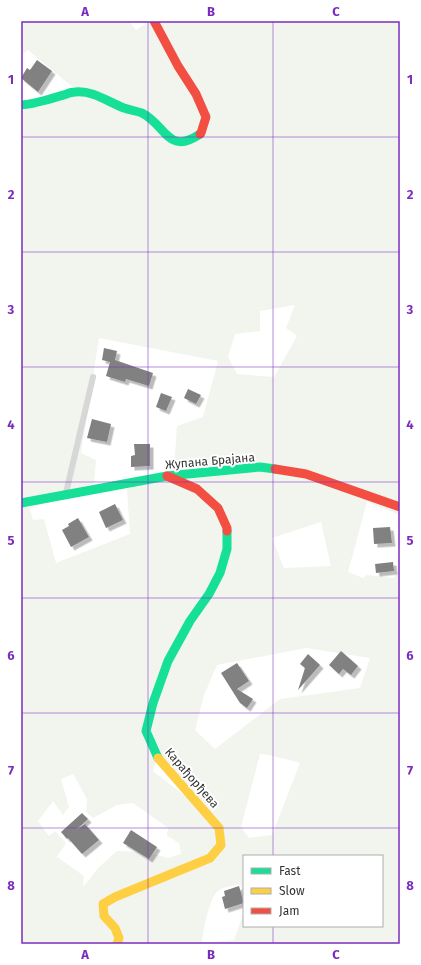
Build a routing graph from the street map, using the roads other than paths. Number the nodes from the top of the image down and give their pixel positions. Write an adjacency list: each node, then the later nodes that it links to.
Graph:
1 (154, 21): 2 (street)
2 (21, 105)
3 (93, 377): 5 (lane)
4 (167, 476): 5 (street, Жупана Брајана); 7 (street, Жупана Брајана); 8 (street, Карађорђева)
5 (66, 495): 6 (street, Жупана Брајана)
6 (21, 503)
7 (400, 507)
8 (117, 944)

